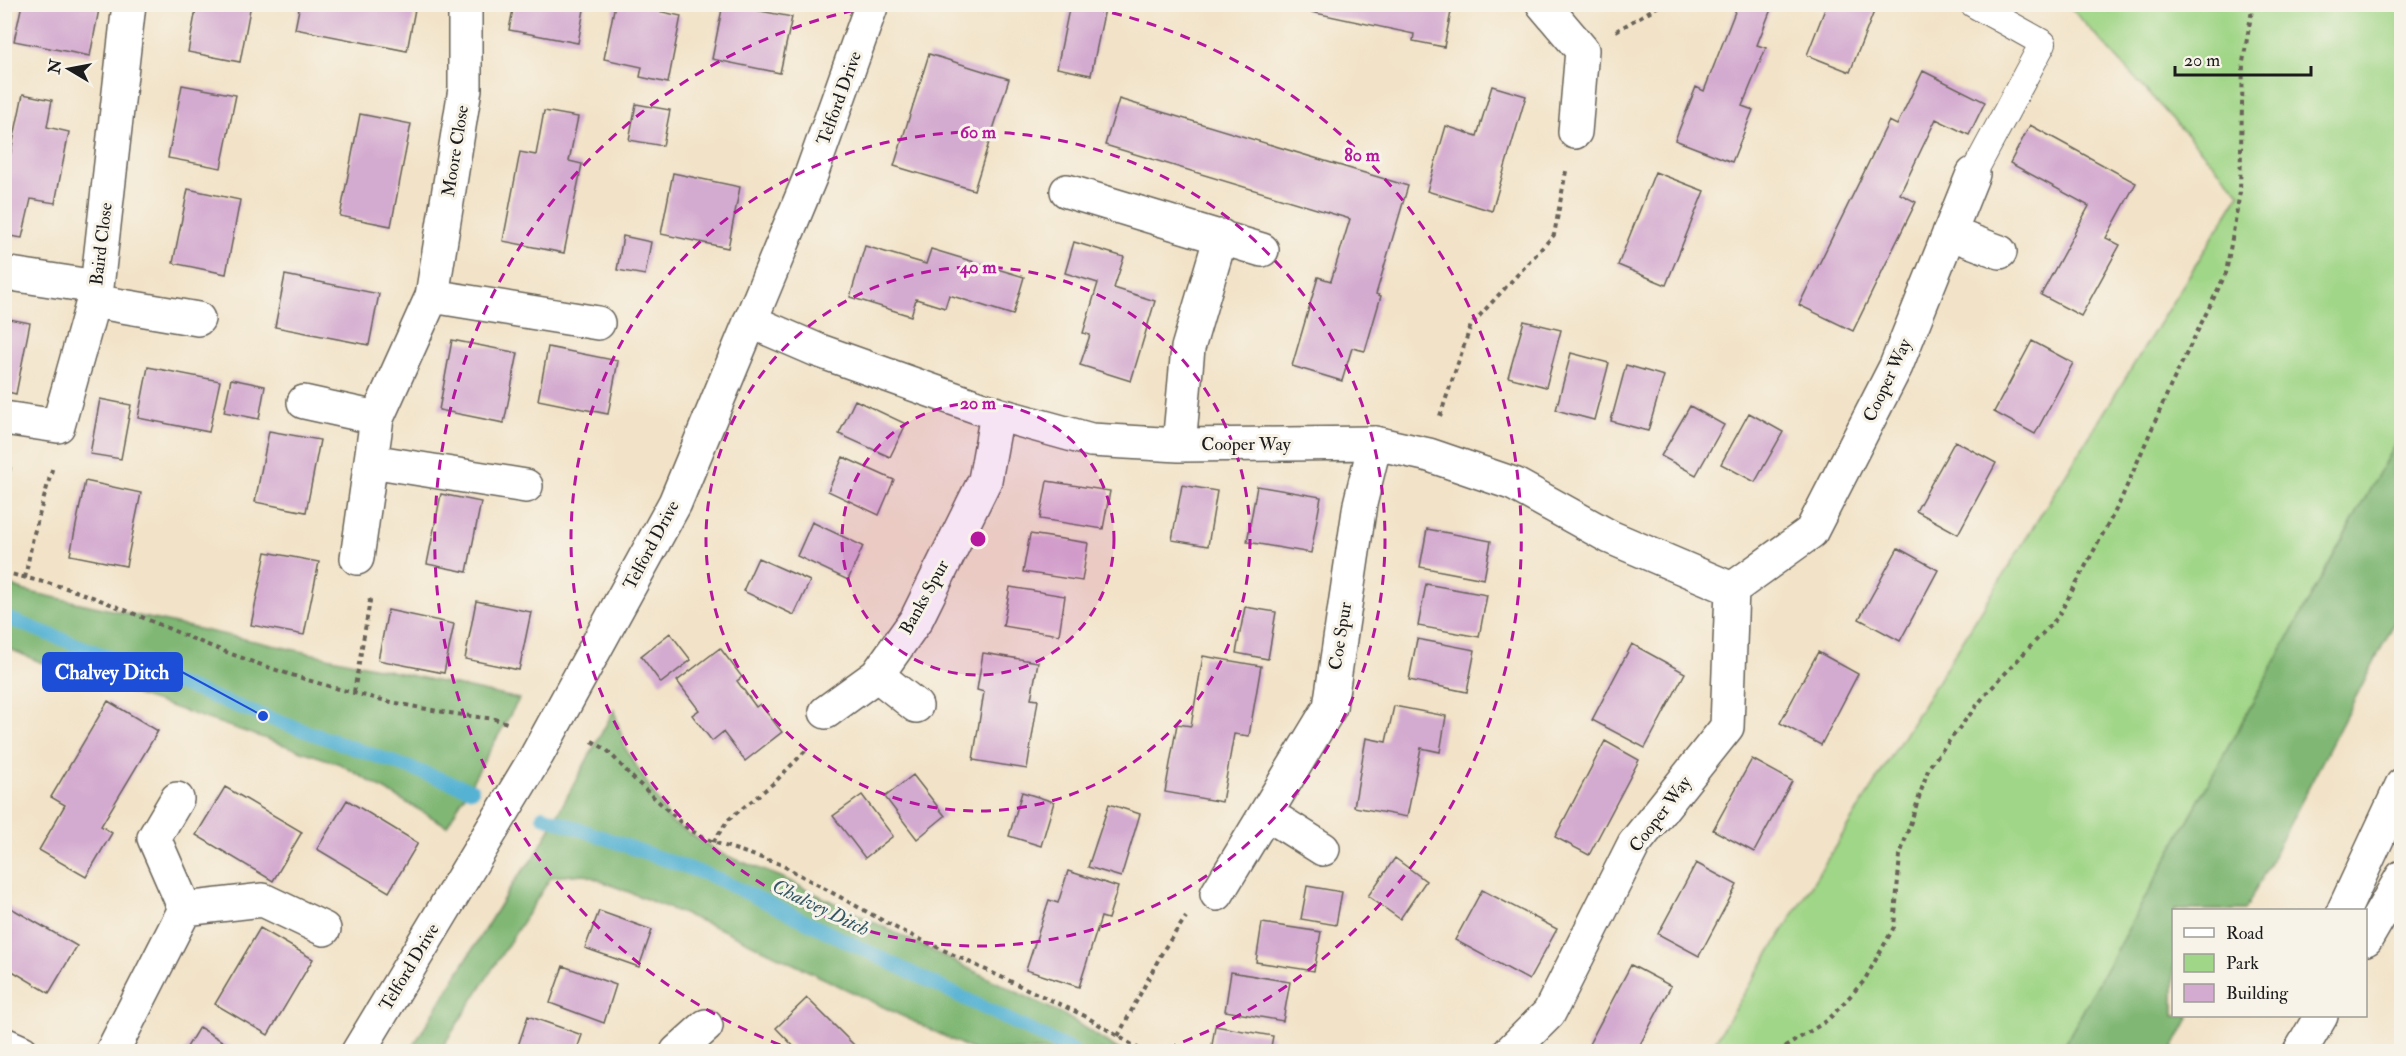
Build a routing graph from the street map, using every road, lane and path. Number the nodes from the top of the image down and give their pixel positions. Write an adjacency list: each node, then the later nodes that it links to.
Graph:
1 (129, 4): 17 (main road, Baird Close)
2 (465, 4): 18 (main road, Moore Close)
3 (872, 4): 20 (main road, Telford Drive)
4 (1543, 4): 8 (main road)
5 (1662, 4): 8 (path)
6 (1973, 4): 10 (lane)
7 (2253, 4): 63 (path)
8 (1582, 50): 9 (main road)
9 (1575, 132): 29 (path)
10 (1973, 174): 12 (main road, Cooper Way)
11 (1067, 191): 13 (main road)
12 (1949, 233): 15 (main road); 35 (main road, Cooper Way)
13 (1221, 236): 14 (main road); 28 (main road)
14 (1262, 250)
15 (2001, 252)
16 (4, 273): 17 (main road)
17 (95, 294): 19 (main road); 26 (main road, Baird Close)
18 (432, 296): 21 (main road); 25 (main road, Moore Close)
19 (198, 319)
20 (750, 321): 23 (main road, Cooper Way); 40 (main road, Telford Drive)
21 (598, 323)
22 (304, 402): 25 (main road)
23 (997, 414): 28 (main road, Cooper Way); 36 (main road, Banks Spur)
24 (4, 418): 26 (main road)
25 (377, 418): 30 (main road, Moore Close)
26 (58, 426): 34 (path)
27 (1375, 443): 28 (main road, Cooper Way); 29 (main road, Cooper Way); 43 (main road, Coe Spur)
28 (1179, 445)
29 (1429, 455): 35 (main road, Cooper Way)
30 (370, 461): 31 (main road); 32 (main road, Moore Close)
31 (526, 486)
32 (357, 558): 37 (path)
33 (4, 572): 34 (path)
34 (26, 578): 37 (path)
35 (1732, 589): 62 (main road, Cooper Way)
36 (877, 675): 38 (main road); 39 (main road, Banks Spur)
37 (354, 692): 40 (path)
38 (916, 706)
39 (826, 712): 44 (path)
40 (557, 719): 44 (path); 59 (main road, Telford Drive)
41 (2402, 785): 49 (main road)
42 (177, 799): 48 (main road)
43 (1266, 813): 45 (main road); 47 (main road, Coe Spur)
44 (713, 842): 55 (path)
45 (1323, 849)
46 (2402, 877): 51 (main road)
47 (1217, 894): 55 (path)
48 (185, 909): 50 (main road); 58 (main road)
49 (2344, 909)
50 (324, 929)
51 (2367, 937)
52 (2296, 1017): 64 (main road)
53 (2320, 1017): 65 (main road)
54 (706, 1026): 60 (main road)
55 (1118, 1036): 61 (path)
56 (4, 1044): 57 (main road)
57 (22, 1052)
58 (112, 1052)
59 (358, 1052)
60 (677, 1052)
61 (1144, 1052)
62 (1510, 1052)
63 (1777, 1052)
64 (2279, 1052)
65 (2300, 1052)

